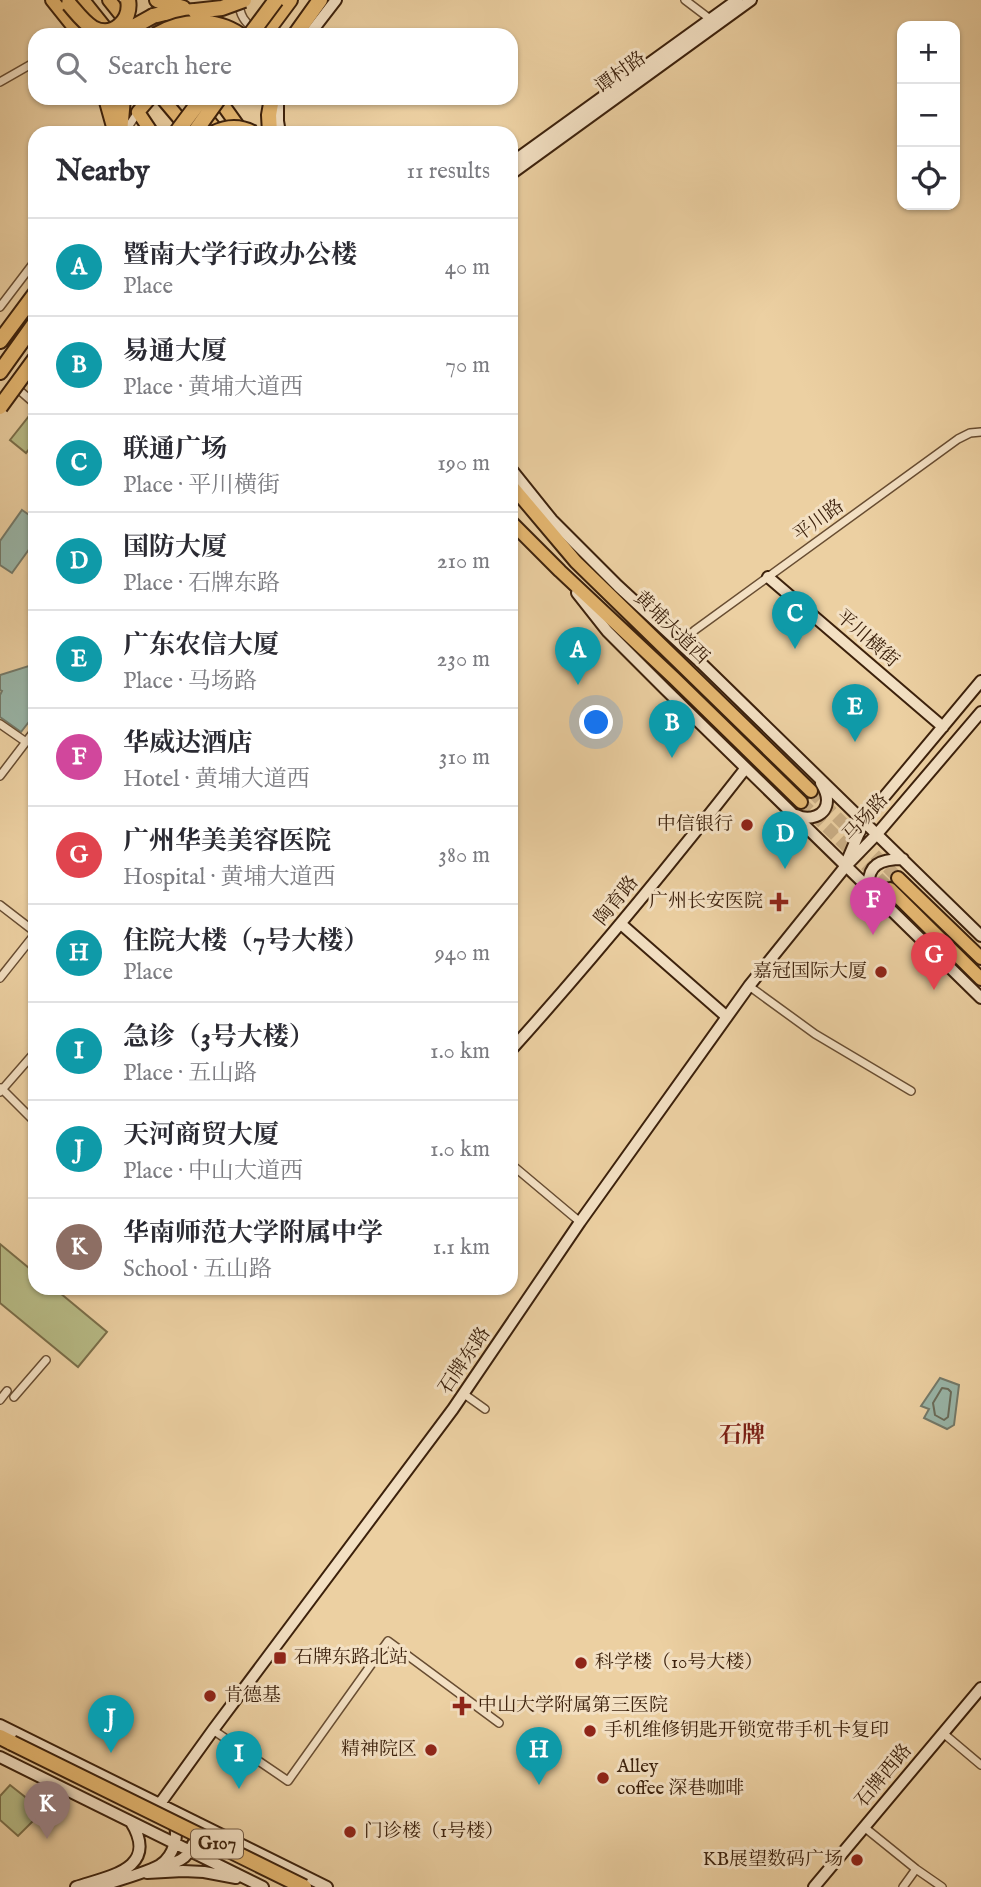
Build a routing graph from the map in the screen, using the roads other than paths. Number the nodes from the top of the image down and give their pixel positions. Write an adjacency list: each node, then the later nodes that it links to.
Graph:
1 (52, 0): 17 (main road)
2 (109, 0): 22 (main road)
3 (128, 0): 21 (highway, bridge)
4 (157, 0): 15 (highway)
5 (224, 0): 25 (main road)
6 (276, 0): 28 (highway, bridge)
7 (290, 0): 29 (highway)
8 (320, 0): 30 (highway)
9 (336, 0): 31 (main road)
10 (685, 0): 16 (street)
11 (737, 0): 16 (main road, 谭村路)
12 (751, 0): 59 (main road, 谭村路)
13 (72, 1): 18 (highway, bridge); 19 (highway, bridge); 20 (main road)
14 (241, 1): 15 (highway, bridge); 27 (street)
15 (195, 11): 23 (highway, bridge)
16 (710, 19): 58 (main road, 谭村路)
17 (74, 28)
18 (86, 28)
19 (95, 28)
20 (103, 28)
21 (116, 28)
22 (131, 28)
23 (134, 28)
24 (167, 28): 26 (highway, bridge)
25 (202, 28)
26 (227, 28)
27 (251, 28)
28 (255, 28)
29 (268, 28)
30 (300, 28)
31 (314, 28)
32 (28, 66): 33 (street)
33 (0, 82)
34 (108, 105): 46 (highway)
35 (116, 105): 47 (highway)
36 (123, 105): 48 (highway)
37 (140, 105): 49 (street)
38 (141, 105): 50 (main road)
39 (168, 105): 52 (main road)
40 (195, 105): 54 (main road)
41 (197, 105): 51 (highway, bridge)
42 (213, 105): 53 (highway, bridge)
43 (223, 105): 55 (main road)
44 (271, 105): 56 (highway)
45 (278, 105): 57 (main road)
46 (116, 126)
47 (120, 126)
48 (121, 126)
49 (125, 126)
50 (149, 126)
51 (181, 126)
52 (187, 126)
53 (198, 126)
54 (211, 126)
55 (238, 126)
56 (270, 126)
57 (279, 126)
58 (518, 158)
59 (518, 169)
60 (28, 270): 62 (street)
61 (28, 303): 64 (highway)
62 (0, 307)
63 (28, 333): 66 (highway)
64 (0, 341)
65 (28, 369): 72 (highway, bridge)
66 (0, 372)
67 (28, 376): 72 (highway, bridge)
68 (28, 377): 69 (street)
69 (18, 389): 70 (street); 71 (street)
70 (0, 396)
71 (28, 398)
72 (0, 409)
73 (981, 432): 78 (street, 平川路)
74 (518, 477): 79 (main road)
75 (518, 493): 89 (main road, 黄埔大道西)
76 (518, 529): 77 (main road, 黄埔大道西)
77 (560, 571): 86 (main road); 90 (main road, 黄埔大道西)
78 (768, 577): 79 (street, 平川路); 83 (main road, 平川横街)
79 (681, 644): 88 (main road)
80 (981, 681): 83 (main road, 马场路)
81 (981, 712): 93 (main road, 马场路)
82 (0, 724): 85 (street)
83 (943, 727): 92 (main road, 马场路)
84 (28, 739): 85 (street)
85 (26, 742): 87 (street)
86 (745, 769): 91 (main road); 98 (main road, 陶育路)
87 (0, 776)
88 (819, 778): 91 (main road); 92 (main road)
89 (811, 791)
90 (801, 802)
91 (790, 813): 95 (main road)
92 (864, 821): 93 (main road); 95 (main road, 马场路)
93 (877, 834): 94 (main road); 95 (main road, 马场路)
94 (903, 859): 96 (main road); 100 (main road)
95 (845, 867): 96 (main road); 105 (main road, 石牌东路)
96 (869, 890): 106 (main road)
97 (0, 905): 99 (street)
98 (621, 924): 107 (main road); 108 (main road, 陶育路)
99 (28, 927)
100 (981, 936)
101 (28, 942): 103 (street)
102 (981, 958): 104 (main road)
103 (0, 978)
104 (981, 979)
105 (749, 986): 107 (main road, 石牌东路); 111 (street)
106 (981, 998)
107 (727, 1017): 114 (main road, 石牌东路)
108 (518, 1042)
109 (28, 1060): 110 (street)
110 (1, 1090): 112 (street)
111 (911, 1091)
112 (28, 1115)
113 (518, 1170): 114 (street)
114 (580, 1222): 116 (main road, 石牌东路)
115 (46, 1360): 117 (street)
116 (464, 1394): 118 (street); 122 (main road, 石牌东路)
117 (0, 1400)
118 (485, 1409)
119 (981, 1688): 123 (main road, 石牌西路)
120 (499, 1723): 122 (street)
121 (0, 1726): 126 (main road)
122 (213, 1730): 128 (main road, 石牌东路)
123 (943, 1733): 125 (street); 131 (main road, 石牌西路)
124 (4, 1746): 127 (main road); 129 (highway, G107)
125 (981, 1765)
126 (102, 1776): 127 (main road); 128 (main road)
127 (90, 1802): 129 (main road)
128 (159, 1805): 130 (main road); 132 (main road)
129 (129, 1810): 132 (main road); 139 (main road); 142 (highway, G107); 143 (highway, G107, bridge)
130 (201, 1825): 133 (main road); 134 (main road)
131 (864, 1827): 135 (street); 145 (main road, 石牌西路)
132 (174, 1843): 134 (main road); 136 (main road)
133 (252, 1850): 137 (main road); 144 (main road)
134 (190, 1851): 136 (main road); 137 (main road)
135 (916, 1870): 146 (street); 147 (street)
136 (138, 1873): 138 (main road); 140 (main road)
137 (237, 1874): 138 (main road)
138 (249, 1880): 141 (main road)
139 (76, 1887)
140 (96, 1887)
141 (263, 1887)
142 (285, 1887)
143 (304, 1887)
144 (327, 1887)
145 (814, 1887)
146 (903, 1887)
147 (942, 1887)

